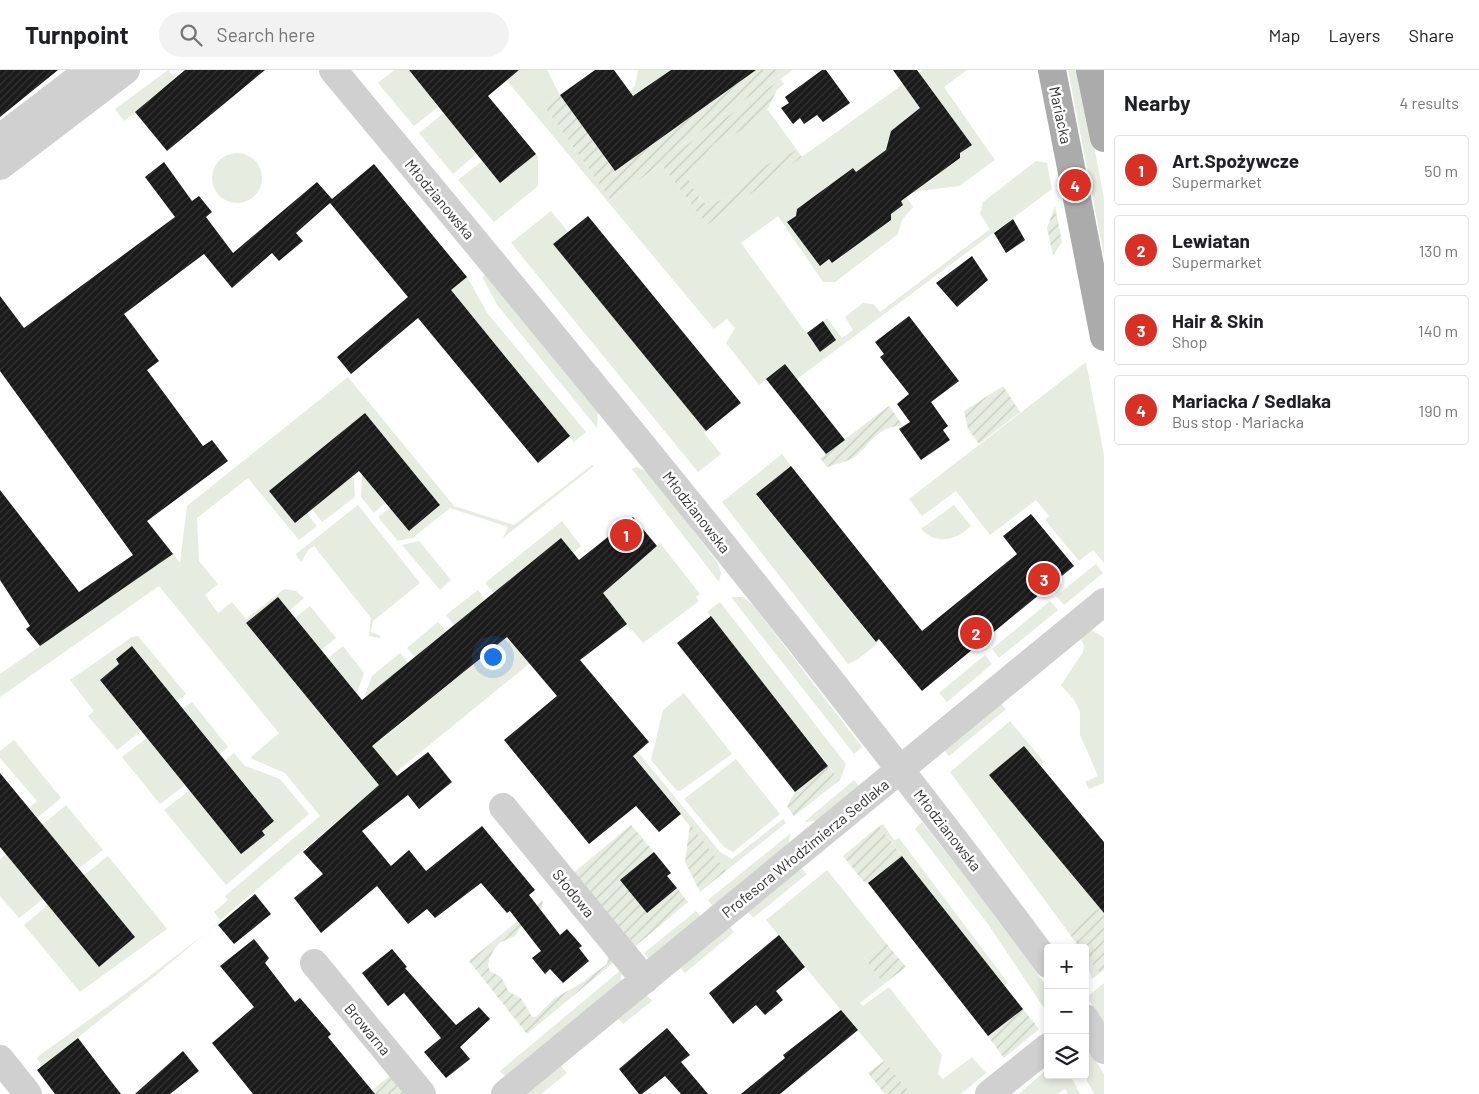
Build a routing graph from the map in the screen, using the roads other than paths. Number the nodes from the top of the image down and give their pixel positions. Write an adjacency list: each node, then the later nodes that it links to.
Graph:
1 (89, 70): 6 (street)
2 (126, 70): 8 (street)
3 (333, 70): 11 (street, Młodzianowska)
4 (1052, 70): 9 (main road, Mariacka)
5 (1090, 70): 7 (main road)
6 (0, 138)
7 (1104, 138)
8 (0, 166)
9 (1104, 337)
10 (1104, 602): 11 (street, Profesora Włodzimierza Sedlaka)
11 (900, 769): 13 (street, Młodzianowska); 15 (street, Profesora Włodzimierza Sedlaka)
12 (503, 807): 15 (street, Słodowa)
13 (1044, 959)
14 (314, 963): 21 (street, Browarna)
15 (645, 980): 22 (street, Profesora Włodzimierza Sedlaka)
16 (1089, 1025): 18 (street)
17 (1044, 1049): 23 (street)
18 (1104, 1050)
19 (0, 1059): 20 (street)
20 (28, 1094)
21 (422, 1094)
22 (505, 1094)
23 (989, 1094)

